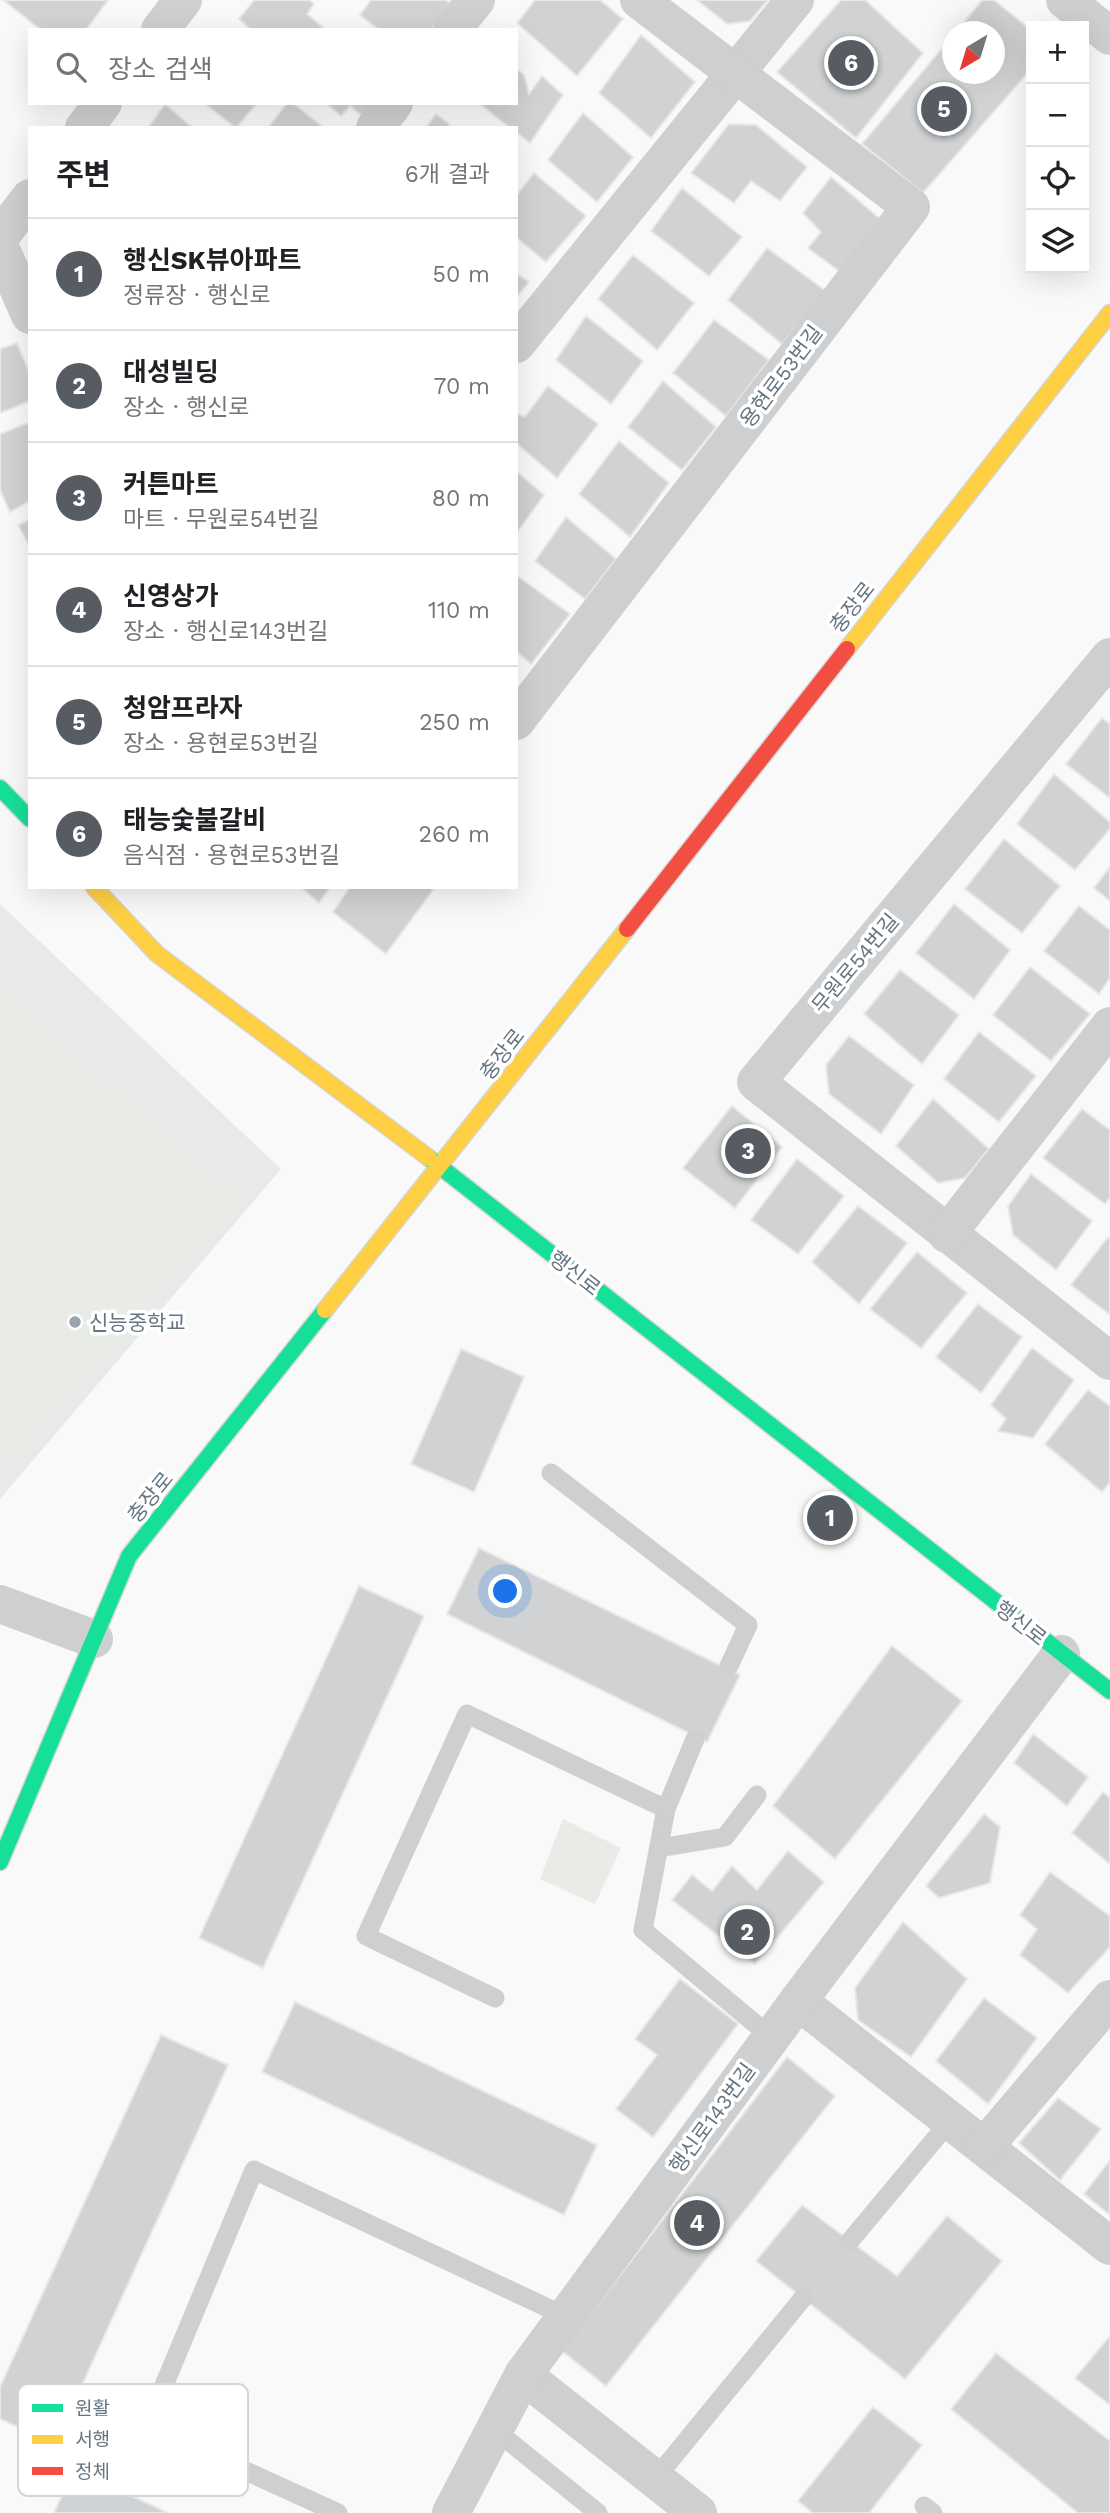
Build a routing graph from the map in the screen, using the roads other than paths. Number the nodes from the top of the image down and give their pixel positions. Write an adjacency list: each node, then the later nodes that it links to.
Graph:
1 (183, 0): 6 (street)
2 (476, 0): 7 (street)
3 (639, 0): 9 (street, 용현로53번길)
4 (795, 0): 9 (street)
5 (1065, 0): 8 (street)
6 (162, 28)
7 (454, 28)
8 (1110, 36)
9 (735, 73): 19 (street); 21 (street, 용현로53번길)
10 (101, 105): 12 (street)
11 (392, 105): 13 (street)
12 (86, 126)
13 (377, 126)
14 (28, 201): 15 (street)
15 (0, 237)
16 (0, 247): 17 (street)
17 (28, 310)
18 (1110, 313): 26 (main road, 충장로)
19 (518, 342)
20 (1110, 657): 27 (street, 무원로54번길)
21 (518, 718)
22 (0, 788): 23 (main road)
23 (28, 817)
24 (96, 889): 26 (main road, 행신로)
25 (1110, 1026): 27 (street)
26 (440, 1166): 31 (main road, 충장로); 32 (main road, 행신로)
27 (947, 1234): 28 (street, 무원로54번길)
28 (1110, 1361)
29 (551, 1474): 33 (lane)
30 (0, 1604): 31 (street)
31 (94, 1639): 39 (main road, 충장로)
32 (1061, 1654): 34 (main road, 행신로); 42 (street, 행신로)
33 (729, 1666)
34 (1110, 1690)
35 (695, 1739): 37 (lane)
36 (757, 1795): 38 (lane)
37 (666, 1809): 38 (lane); 40 (lane)
38 (659, 1848): 43 (lane)
39 (0, 1862)
40 (495, 1998)
41 (1110, 1999): 45 (street)
42 (798, 2001): 43 (street, 행신로143번길); 44 (street)
43 (771, 2037): 49 (street, 행신로143번길)
44 (950, 2121): 45 (street); 46 (lane)
45 (984, 2147): 47 (street)
46 (850, 2241)
47 (1110, 2246)
48 (803, 2298): 54 (lane)
49 (565, 2316): 50 (street, 행신로143번길); 51 (lane)
50 (523, 2375): 52 (street, 행신로143번길); 54 (street)
51 (165, 2384)
52 (495, 2430): 56 (street, 행신로143번길); 57 (lane)
53 (248, 2472): 55 (lane)
54 (655, 2479): 58 (street)
55 (338, 2513)
56 (451, 2513)
57 (597, 2513)
58 (698, 2513)

